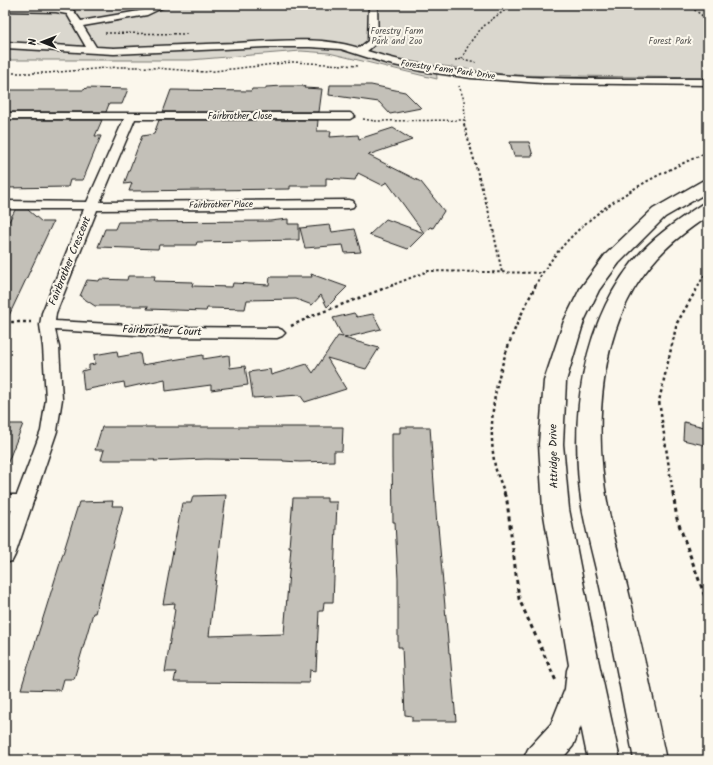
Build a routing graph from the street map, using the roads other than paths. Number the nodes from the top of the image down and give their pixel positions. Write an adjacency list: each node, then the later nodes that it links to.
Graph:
1 (164, 5): 4 (street)
2 (374, 5): 7 (street)
3 (5, 8): 4 (street)
4 (79, 24): 6 (street)
5 (5, 45): 6 (street, Forestry Farm Park Drive)
6 (94, 51): 7 (street, Forestry Farm Park Drive)
7 (360, 52): 8 (street, Forestry Farm Park Drive)
8 (708, 82)
9 (5, 116): 10 (street)
10 (130, 116): 11 (street, Fairbrother Close); 15 (street, Fairbrother Crescent)
11 (350, 116)
12 (708, 185): 22 (main road, Attridge Drive)
13 (5, 204): 15 (street, Fairbrother Place)
14 (349, 204): 15 (street, Fairbrother Place)
15 (93, 205): 17 (street, Fairbrother Crescent)
16 (708, 208): 25 (main road)
17 (40, 324): 18 (street, Fairbrother Court); 20 (street, Fairbrother Crescent)
18 (277, 333)
19 (5, 502): 20 (street)
20 (23, 502): 21 (street, Fairbrother Crescent)
21 (5, 555)
22 (583, 658): 23 (main road); 24 (main road, Attridge Drive)
23 (540, 760)
24 (604, 760)
25 (650, 760)

